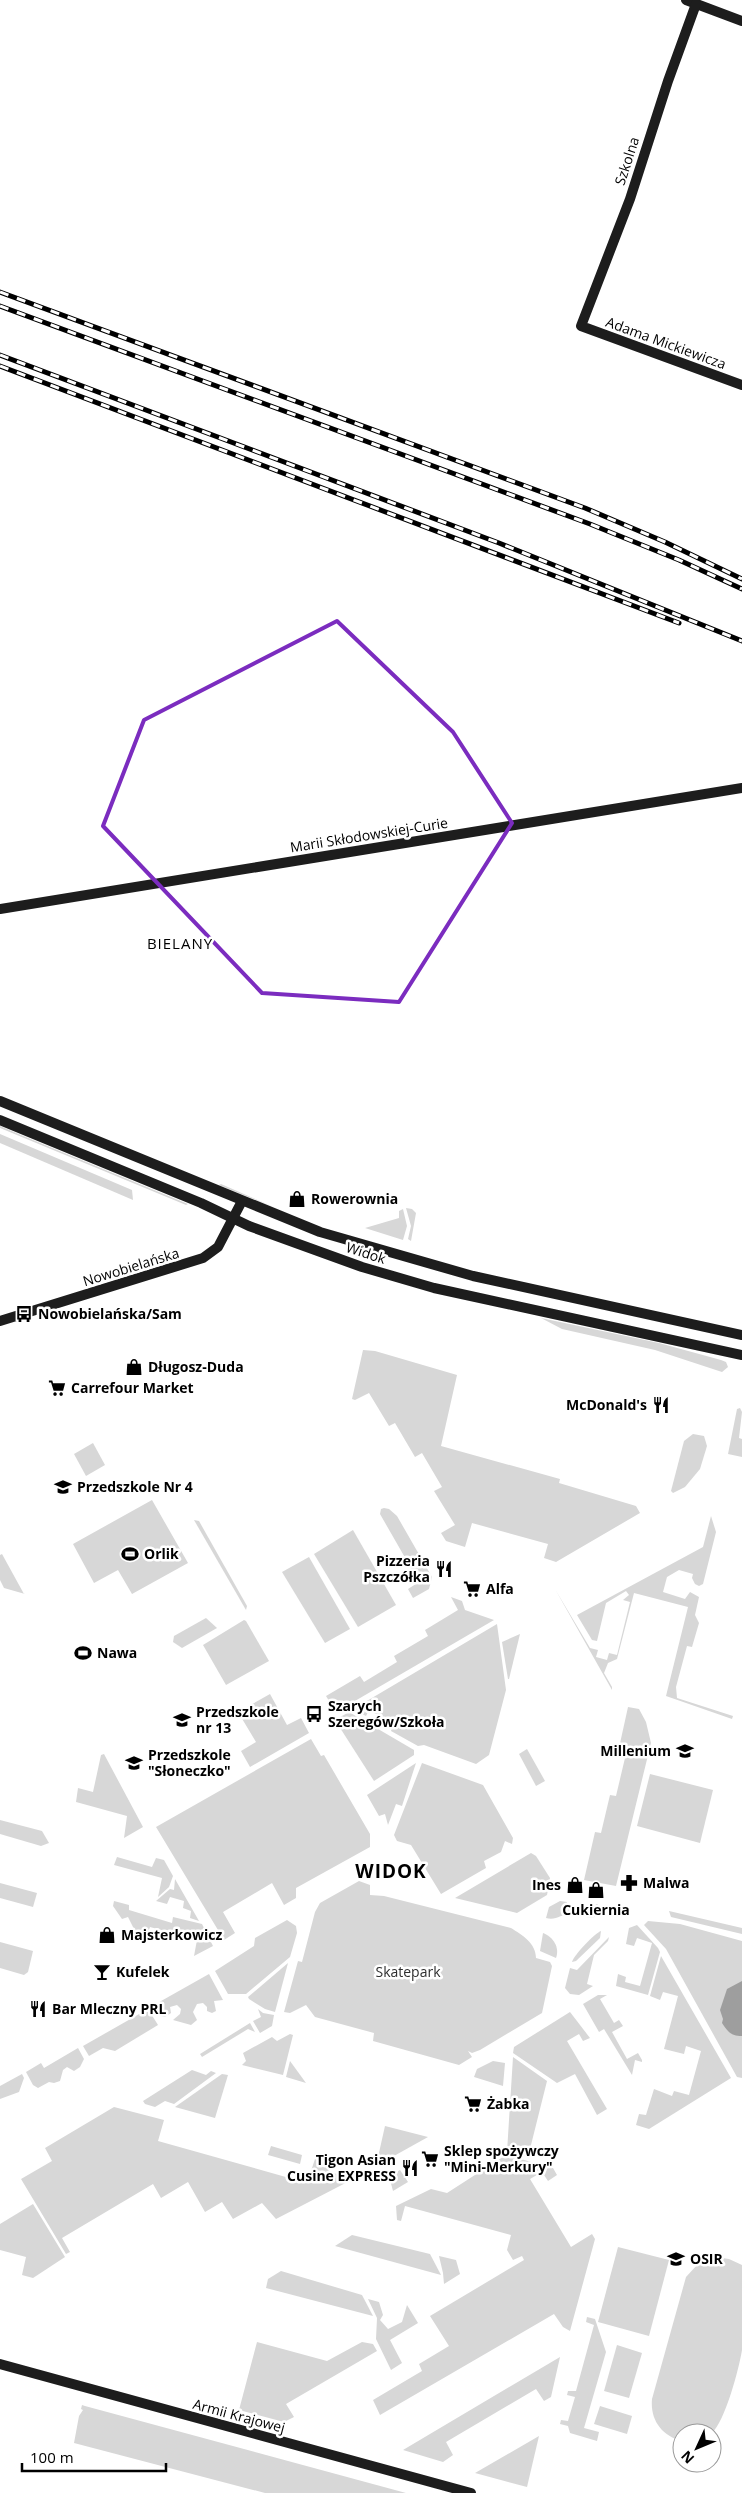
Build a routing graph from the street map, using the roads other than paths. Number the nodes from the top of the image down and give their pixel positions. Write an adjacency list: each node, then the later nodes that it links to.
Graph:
1 (691, 2): 2 (street); 3 (street, Szkolna)
2 (742, 21)
3 (581, 326): 4 (street, Adama Mickiewicza)
4 (742, 385)
5 (742, 788): 6 (street, Marii Skłodowskiej-Curie)
6 (0, 909)
7 (0, 1101): 9 (street, Widok)
8 (0, 1120): 10 (street, Widok)
9 (242, 1202): 10 (street, Nowobielańska); 12 (street, Widok)
10 (234, 1219): 11 (street, Nowobielańska); 13 (street, Widok)
11 (0, 1321)
12 (742, 1335)
13 (742, 1355)
14 (0, 2364): 15 (street, Armii Krajowej)
15 (471, 2493)

